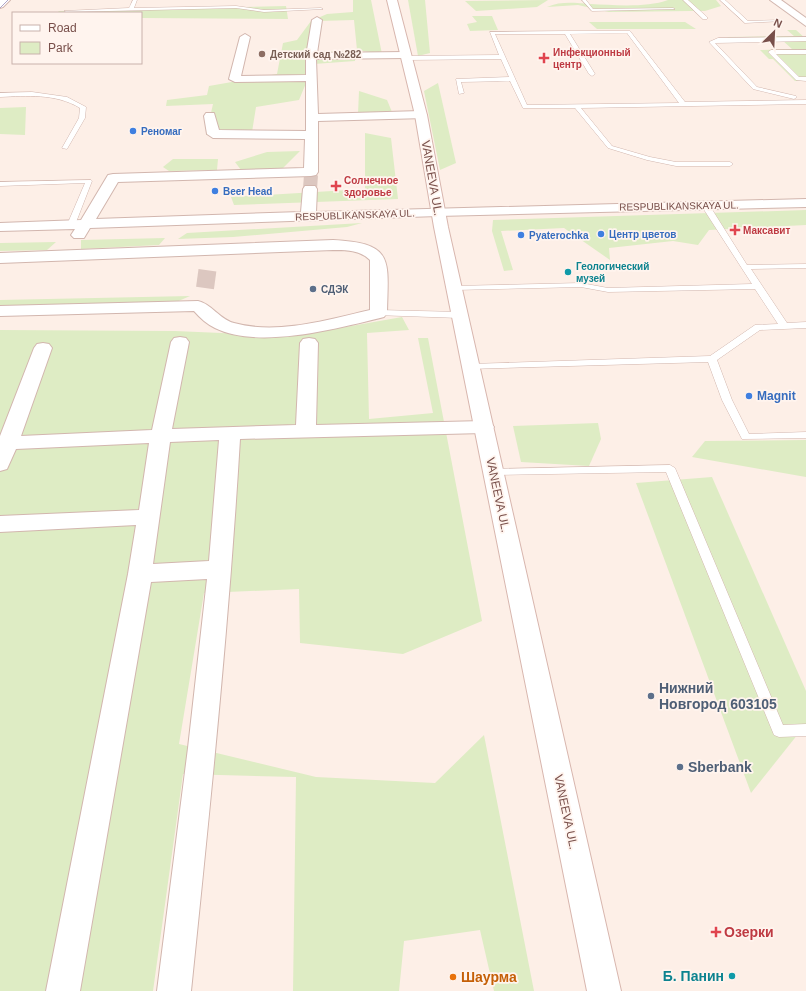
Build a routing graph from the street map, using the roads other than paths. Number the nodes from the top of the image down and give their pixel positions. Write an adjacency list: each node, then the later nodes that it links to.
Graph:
1 (5, 0): 9 (street)
2 (135, 0): 11 (lane)
3 (232, 0): 10 (lane)
4 (392, 0): 23 (street, VANEEVA UL.)
5 (584, 0): 12 (lane)
6 (685, 0): 15 (lane)
7 (722, 0): 16 (lane)
8 (775, 0): 17 (street)
9 (0, 5)
10 (230, 7): 11 (lane); 14 (lane)
11 (131, 9): 13 (lane)
12 (673, 9)
13 (66, 11)
14 (319, 14): 22 (street)
15 (705, 18)
16 (781, 21)
17 (806, 23)
18 (566, 32): 24 (lane); 25 (lane); 33 (lane)
19 (246, 37): 26 (street)
20 (806, 39): 31 (lane)
21 (806, 52): 28 (lane)
22 (311, 56): 23 (street); 26 (street)
23 (405, 56): 24 (lane); 35 (street, VANEEVA UL.)
24 (502, 57): 27 (lane)
25 (592, 74)
26 (311, 78): 37 (street)
27 (511, 79): 29 (lane); 34 (lane)
28 (806, 79)
29 (461, 92)
30 (0, 95): 39 (lane)
31 (806, 97)
32 (806, 102): 33 (lane)
33 (683, 104): 34 (lane)
34 (577, 106): 40 (lane)
35 (421, 115): 37 (street); 45 (street, VANEEVA UL.)
36 (210, 116): 38 (street)
37 (312, 118): 38 (street)
38 (312, 135): 41 (street)
39 (65, 148)
40 (730, 164)
41 (311, 179): 46 (street); 49 (street)
42 (0, 184): 48 (lane)
43 (806, 203): 44 (street, RESPUBLIKANSKAYA UL.)
44 (705, 205): 45 (street, RESPUBLIKANSKAYA UL.); 56 (lane)
45 (438, 212): 46 (street, RESPUBLIKANSKAYA UL.); 58 (street, VANEEVA UL.)
46 (308, 217): 47 (street, RESPUBLIKANSKAYA UL.)
47 (214, 220): 49 (street, RESPUBLIKANSKAYA UL.); 51 (street)
48 (71, 225): 49 (street, RESPUBLIKANSKAYA UL.); 50 (street, RESPUBLIKANSKAYA UL.)
49 (85, 225): 52 (street)
50 (0, 227)
51 (213, 250): 52 (street); 54 (street); 60 (street)
52 (71, 255): 53 (street)
53 (0, 258)
54 (208, 266)
55 (806, 266): 56 (lane)
56 (745, 267): 57 (lane)
57 (758, 286): 58 (lane); 63 (lane)
58 (454, 288): 61 (street, VANEEVA UL.)
59 (0, 311): 60 (street)
60 (378, 313): 61 (lane)
61 (460, 315): 68 (street, VANEEVA UL.)
62 (806, 325): 63 (lane)
63 (784, 326): 67 (lane)
64 (180, 342): 72 (street)
65 (309, 343): 70 (street)
66 (42, 348): 74 (street)
67 (712, 359): 68 (lane); 73 (lane)
68 (471, 367): 69 (street, VANEEVA UL.)
69 (484, 427): 70 (street); 76 (street, VANEEVA UL.)
70 (306, 431): 71 (street)
71 (230, 433): 72 (street); 79 (street)
72 (161, 435): 74 (street); 77 (street)
73 (804, 438)
74 (7, 443): 75 (street)
75 (0, 464)
76 (493, 472): 81 (lane); 84 (street, VANEEVA UL.)
77 (148, 517): 78 (street); 80 (street)
78 (0, 524)
79 (220, 569): 80 (street); 83 (street)
80 (140, 574): 82 (street)
81 (806, 730)
82 (62, 991)
83 (174, 991)
84 (604, 991)

